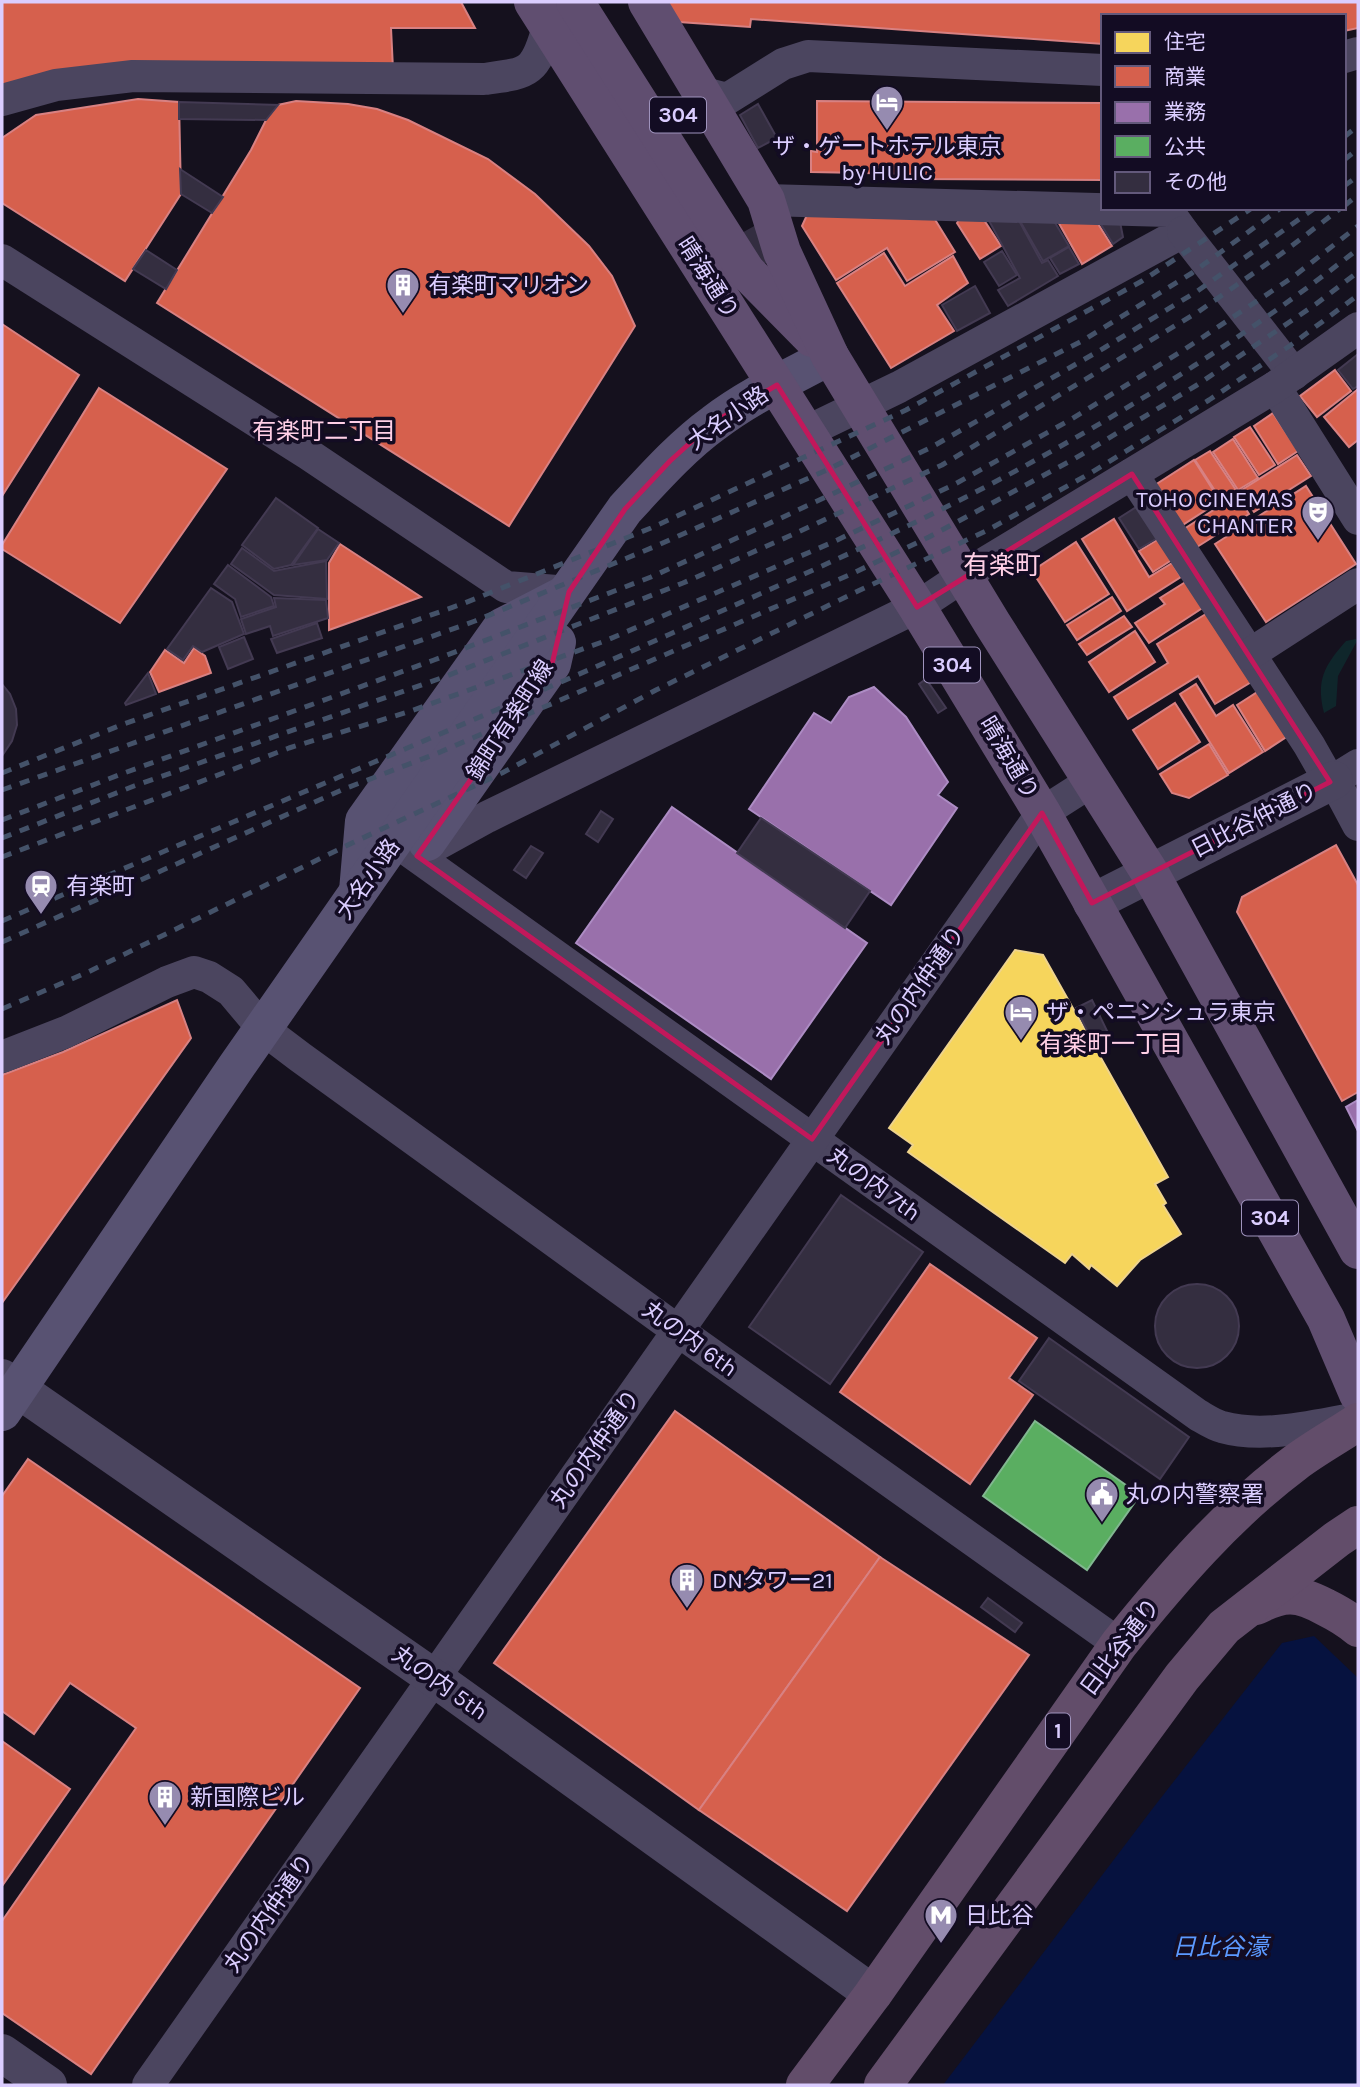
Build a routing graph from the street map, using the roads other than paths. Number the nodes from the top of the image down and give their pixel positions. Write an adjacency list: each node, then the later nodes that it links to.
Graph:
1 (607, 2): 7 (main road, 304)
2 (648, 2): 5 (main road, 304)
3 (552, 10): 6 (street); 11 (main road, 304); 13 (main road, 晴海通り / 304)
4 (1101, 70): 5 (street)
5 (704, 93): 7 (main road, 304)
6 (2, 100)
7 (758, 214): 8 (street); 11 (main road, 304)
8 (1181, 228): 12 (street); 14 (street)
9 (2, 260): 20 (street)
10 (1358, 328): 12 (street)
11 (830, 356): 13 (main road); 14 (main road, 304)
12 (1285, 381): 16 (street); 17 (street)
13 (777, 385): 15 (main road, 晴海通り / 304); 20 (main road, 大名小路)
14 (860, 407): 15 (street); 18 (main road, 304)
15 (806, 432): 21 (main road, 晴海通り / 304)
16 (1132, 474): 18 (street); 22 (street)
17 (1358, 519)
18 (965, 575): 21 (street); 24 (main road, 304)
19 (1358, 584): 22 (street)
20 (569, 592): 27 (main road, 大名小路); 29 (main road)
21 (917, 607): 25 (main road, 晴海通り / 304); 27 (street)
22 (1250, 654): 23 (street)
23 (1340, 776): 26 (street); 28 (street, 日比谷仲通り)
24 (1092, 781): 25 (street); 28 (main road, 304)
25 (1042, 813): 30 (main road, 晴海通り / 304); 33 (street, 丸の内仲通り)
26 (1358, 825)
27 (406, 848): 29 (main road, 大名小路); 33 (street, 丸の内 7th)
28 (1150, 873): 30 (street, 日比谷仲通り); 34 (main road, 304)
29 (358, 892): 31 (main road, 大名小路)
30 (1092, 902): 37 (main road, 晴海通り / 304)
31 (263, 1030): 32 (street, 丸の内 6th); 35 (street, 丸の内 6th); 36 (main road, 大名小路)
32 (2, 1057)
33 (811, 1139): 35 (street, 丸の内仲通り); 38 (street, 丸の内 7th)
34 (1358, 1250)
35 (677, 1331): 42 (street, 丸の内 6th); 43 (street, 丸の内仲通り)
36 (7, 1393): 43 (street, 丸の内 5th)
37 (1358, 1394)
38 (1358, 1420): 42 (highway, 日比谷通り / 1)
39 (1358, 1525): 40 (highway)
40 (1237, 1615): 41 (highway); 49 (highway)
41 (1358, 1628)
42 (1119, 1644): 44 (highway, 日比谷通り / 1)
43 (434, 1678): 44 (street, 丸の内 5th); 47 (street, 丸の内仲通り)
44 (873, 1994): 48 (highway, 日比谷通り / 1)
45 (2, 2053): 46 (street)
46 (48, 2085)
47 (148, 2085)
48 (805, 2085)
49 (883, 2085)

